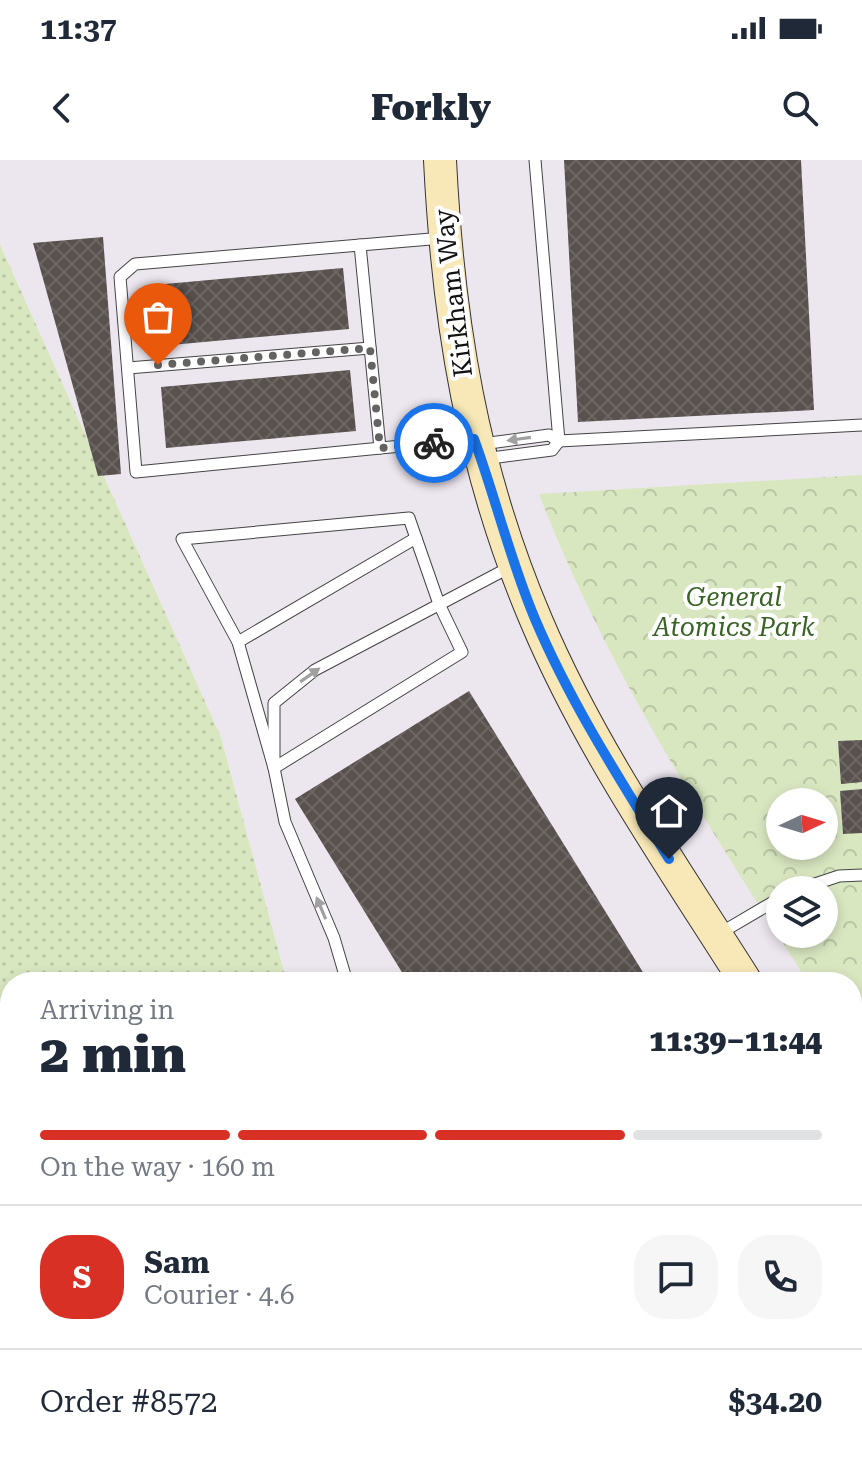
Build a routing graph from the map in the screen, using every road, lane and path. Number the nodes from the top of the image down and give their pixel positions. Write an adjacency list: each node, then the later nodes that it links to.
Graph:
1 (440, 160): 3 (main road, Kirkham Way)
2 (535, 160): 8 (lane)
3 (444, 238): 4 (lane); 10 (main road, Kirkham Way)
4 (360, 245): 5 (lane); 6 (lane)
5 (370, 348): 6 (lane); 9 (lane)
6 (128, 368): 9 (lane)
7 (862, 425): 8 (lane)
8 (559, 441): 10 (lane)
9 (380, 448): 10 (lane)
10 (477, 448): 12 (main road, Kirkham Way)
11 (416, 538): 13 (lane); 14 (lane); 14 (lane)
12 (513, 565): 13 (lane); 19 (main road, Kirkham Way)
13 (439, 604): 15 (lane, one-way to 13); 15 (lane)
14 (238, 642): 15 (lane)
15 (274, 768): 20 (lane, one-way to 15)
16 (862, 875): 17 (lane)
17 (838, 876)
18 (766, 906): 19 (lane)
19 (716, 935): 21 (main road, Kirkham Way)
20 (344, 972)
21 (740, 972)

